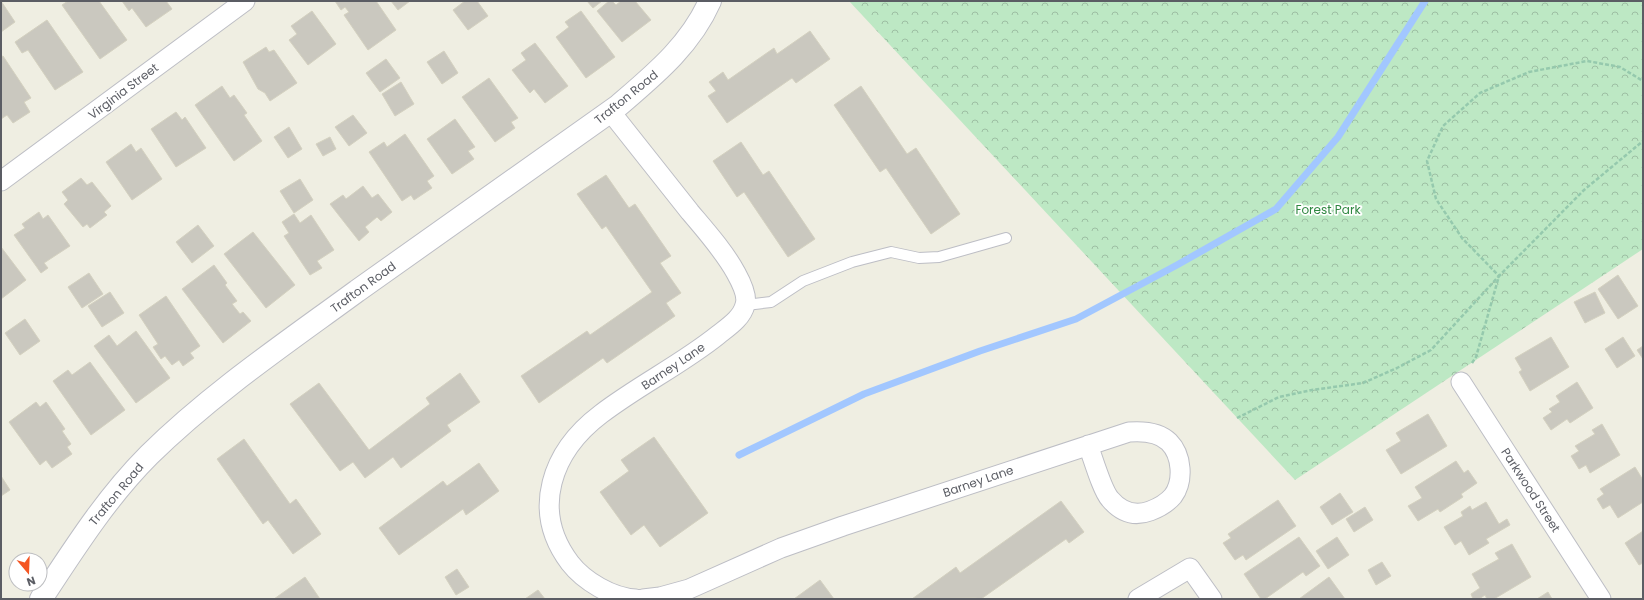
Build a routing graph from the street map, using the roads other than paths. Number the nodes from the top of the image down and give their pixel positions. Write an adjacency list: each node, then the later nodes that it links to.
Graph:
1 (245, 1): 4 (street, Virginia Street)
2 (710, 1): 3 (street, Trafton Road)
3 (610, 111): 6 (street); 9 (street, Trafton Road)
4 (1, 181)
5 (1006, 238): 6 (lane)
6 (746, 305): 10 (street, Barney Lane)
7 (1461, 382): 14 (street, Parkwood Street)
8 (1088, 445): 8 (street, Barney Lane); 11 (street, Barney Lane)
9 (40, 599)
10 (636, 599)
11 (643, 599)
12 (1138, 599): 13 (street)
13 (1212, 599)
14 (1601, 599)

